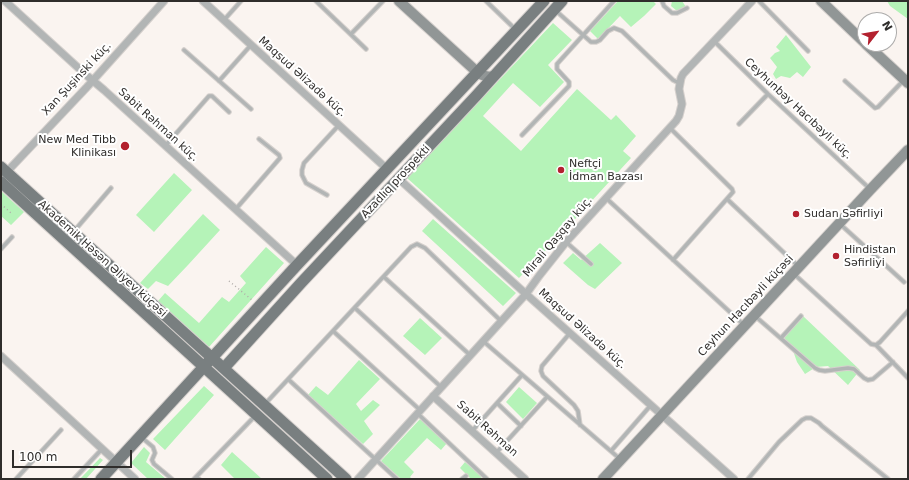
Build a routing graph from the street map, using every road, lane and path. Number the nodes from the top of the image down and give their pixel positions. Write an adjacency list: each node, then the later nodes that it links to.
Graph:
1 (5, 1): 31 (street, Sabit Rəhman küç.)
2 (164, 1): 31 (street, Xan Şuşinski küç.)
3 (203, 1): 18 (street, Maqsud Əlizadə küç.)
4 (241, 1): 18 (lane)
5 (316, 1): 20 (lane)
6 (383, 1): 20 (lane)
7 (399, 1): 29 (street)
8 (486, 1): 19 (lane)
9 (544, 1): 19 (main road, Azadlıq prospekti)
10 (562, 1): 17 (main road, Azadlıq prospekti)
11 (614, 1): 22 (lane)
12 (662, 1): 16 (lane)
13 (752, 1): 23 (street)
14 (759, 1): 27 (lane)
15 (821, 1): 21 (street)
16 (687, 8)
17 (554, 10): 22 (lane); 30 (main road, Azadlıq prospekti)
18 (224, 20): 24 (street, Maqsud Əlizadə küç.)
19 (516, 30): 29 (main road, Azadlıq prospekti)
20 (351, 34): 25 (lane)
21 (857, 35)
22 (583, 36): 35 (lane); 42 (lane)
23 (714, 41): 35 (street); 36 (lane, Ceyhunbəy Hacıbəyli küç.)
24 (251, 45): 32 (lane); 40 (street, Maqsud Əlizadə küç.)
25 (366, 49)
26 (184, 50): 32 (lane)
27 (808, 51)
28 (875, 52): 34 (street)
29 (477, 72): 30 (street); 46 (main road, Azadlıq prospekti)
30 (494, 76): 48 (main road, Azadlıq prospekti)
31 (92, 80): 44 (street, Sabit Rəhman küç.); 47 (street, Xan Şuşinski küç.)
32 (219, 81): 37 (lane)
33 (845, 81): 34 (lane)
34 (906, 82)
35 (679, 83): 41 (street, Mirəli Qaşqay küç.)
36 (768, 94): 39 (lane); 51 (lane, Ceyhunbəy Hacıbəyli küç.)
37 (251, 109)
38 (229, 112): 44 (lane)
39 (739, 124)
40 (339, 125): 46 (street, Maqsud Əlizadə küç.); 52 (lane)
41 (670, 128): 53 (street, Mirəli Qaşqay küç.); 54 (lane)
42 (522, 135)
43 (259, 139): 56 (lane)
44 (165, 146): 56 (street, Sabit Rəhman küç.)
45 (908, 150): 51 (street, Ceyhun Hacıbəyli küçəsi)
46 (387, 168): 65 (main road, Azadlıq prospekti)
47 (3, 172): 59 (main road, Akademik Həsən Əliyev küçəsi)
48 (399, 179): 70 (street, Maqsud Əlizadə küç.); 88 (main road, Azadlıq prospekti)
49 (1, 182): 87 (main road, Akademik Həsən Əliyev küçəsi)
50 (111, 188): 59 (lane)
51 (870, 190): 58 (street, Ceyhun Hacıbəyli küçəsi)
52 (327, 195)
53 (606, 198): 61 (street, Mirəli Qaşqay küç.); 63 (lane)
54 (727, 199): 63 (lane); 66 (lane)
55 (1, 204): 57 (path)
56 (236, 210): 65 (street, Sabit Rəhman küç.)
57 (11, 213)
58 (839, 223): 66 (street, Ceyhun Hacıbəyli küçəsi); 69 (lane)
59 (73, 232): 83 (main road, Akademik Həsən Əliyev küçəsi)
60 (12, 237): 62 (lane)
61 (566, 242): 64 (lane); 70 (street, Mirəli Qaşqay küç.)
62 (1, 249)
63 (673, 260): 77 (lane)
64 (592, 264)
65 (297, 265): 71 (main road, Azadlıq prospekti)
66 (796, 270): 74 (street, Ceyhun Hacıbəyli küçəsi); 82 (lane)
67 (384, 277): 72 (lane); 76 (lane); 84 (lane)
68 (229, 281): 71 (path)
69 (904, 282)
70 (526, 294): 76 (street, Mirəli Qaşqay küç.); 79 (street, Maqsud Əlizadə küç.)
71 (259, 307): 83 (main road, Azadlıq prospekti)
72 (356, 308): 78 (lane); 92 (lane)
73 (908, 311): 82 (lane)
74 (754, 316): 77 (street, Ceyhun Hacıbəyli küçəsi); 80 (lane)
75 (801, 316): 80 (lane)
76 (501, 321): 81 (street, Mirəli Qaşqay küç.)
77 (745, 326): 100 (street, Ceyhun Hacıbəyli küçəsi)
78 (334, 331): 91 (lane); 98 (lane)
79 (570, 333): 97 (street, Maqsud Əlizadə küç.); 101 (lane)
80 (781, 338): 86 (lane)
81 (483, 341): 84 (street, Mirəli Qaşqay küç.); 89 (lane)
82 (876, 345): 86 (lane)
83 (211, 353): 87 (main road, Azadlıq prospekti); 88 (main road, Akademik Həsən Əliyev küçəsi)
84 (470, 355): 92 (street, Mirəli Qaşqay küç.)
85 (1, 356): 106 (street)
86 (893, 362): 90 (lane)
87 (200, 365): 99 (main road, Akademik Həsən Əliyev küçəsi); 105 (main road)
88 (228, 368): 96 (main road)
89 (522, 375): 94 (lane); 95 (lane)
90 (908, 378)
91 (289, 380): 96 (lane); 109 (lane)
92 (441, 387): 93 (street, Mirəli Qaşqay küç.)
93 (433, 396): 98 (street, Mirəli Qaşqay küç.); 104 (street, Sabit Rəhman)
94 (547, 397): 101 (lane); 102 (lane)
95 (497, 403): 102 (lane); 104 (lane)
96 (265, 405): 120 (main road)
97 (651, 405): 100 (street, Maqsud Əlizadə küç.); 107 (lane)
98 (419, 412): 109 (street, Mirəli Qaşqay küç.); 124 (lane)
99 (256, 414): 113 (lane); 119 (main road)
100 (662, 415): 110 (street, Ceyhun Hacıbəyli küçəsi); 127 (street, Maqsud Əlizadə küç.)
101 (580, 425): 107 (lane)
102 (521, 426): 108 (lane)
103 (61, 430): 114 (lane)
104 (472, 431): 108 (street, Sabit Rəhman)
105 (141, 436): 111 (main road); 118 (lane)
106 (102, 448): 111 (street); 115 (lane)
107 (611, 452): 110 (lane)
108 (496, 453): 125 (street, Sabit Rəhman)
109 (375, 460): 121 (street, Mirəli Qaşqay küç.); 122 (lane)
110 (621, 460): 126 (street, Ceyhun Hacıbəyli küçəsi)
111 (117, 462): 116 (main road); 117 (street)
112 (466, 476): 123 (lane)
113 (196, 478)
114 (16, 479)
115 (74, 479)
116 (101, 479)
117 (135, 479)
118 (172, 479)
119 (327, 479)
120 (346, 479)
121 (358, 479)
122 (397, 479)
123 (462, 479)
124 (487, 479)
125 (525, 479)
126 (603, 479)
127 (734, 479)
128 (748, 479): 129 (lane)
129 (888, 479)

